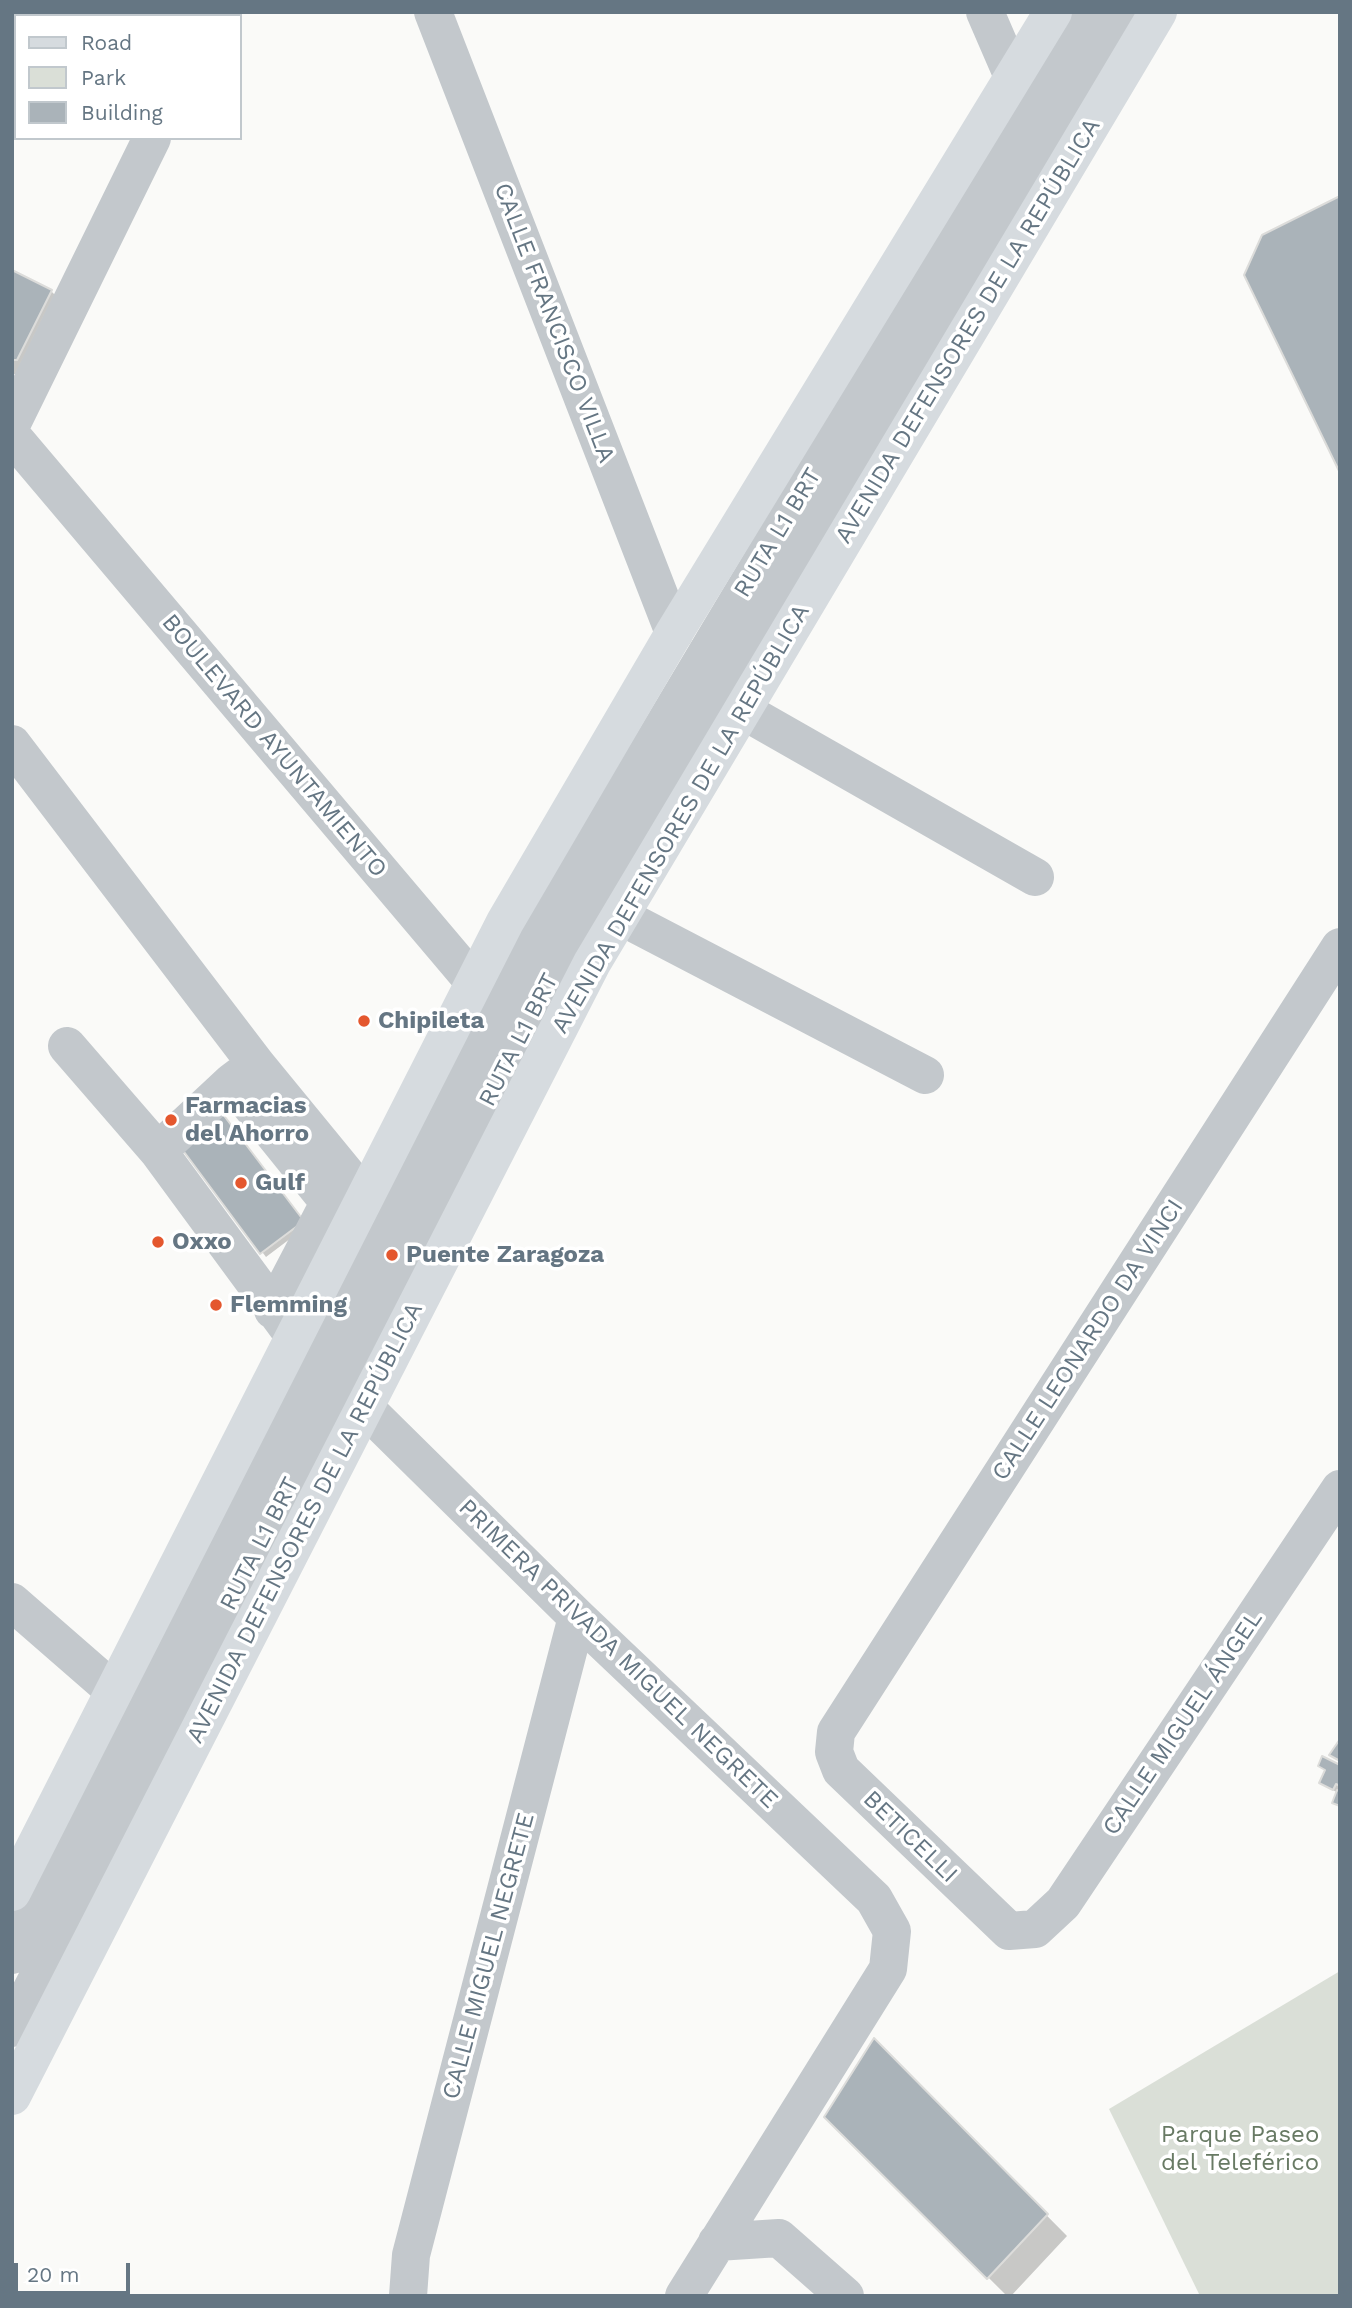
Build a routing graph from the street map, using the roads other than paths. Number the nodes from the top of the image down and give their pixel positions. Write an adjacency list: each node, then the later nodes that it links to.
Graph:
1 (433, 12): 11 (street, CALLE FRANCISCO VILLA)
2 (985, 12): 7 (street)
3 (1053, 12): 7 (main road, AVENIDA DEFENSORES DE LA REPÚBLICA)
4 (1090, 12): 17 (street, RUTA L1 BRT)
5 (1128, 12): 17 (street, RUTA L1 BRT)
6 (1158, 12): 12 (main road, AVENIDA DEFENSORES DE LA REPÚBLICA)
7 (1014, 79): 11 (main road, AVENIDA DEFENSORES DE LA REPÚBLICA)
8 (151, 140): 9 (street)
9 (12, 423)
10 (12, 436): 17 (street, BOULEVARD AYUNTAMIENTO)
11 (674, 633): 17 (main road, AVENIDA DEFENSORES DE LA REPÚBLICA)
12 (742, 710): 14 (street); 15 (main road, AVENIDA DEFENSORES DE LA REPÚBLICA)
13 (12, 744): 19 (street)
14 (1035, 877)
15 (620, 916): 17 (main road, AVENIDA DEFENSORES DE LA REPÚBLICA); 20 (street)
16 (1340, 947): 29 (street, CALLE LEONARDO DA VINCI)
17 (517, 1005): 22 (main road, AVENIDA DEFENSORES DE LA REPÚBLICA); 24 (main road, AVENIDA DEFENSORES DE LA REPÚBLICA); 32 (street, RUTA L1 BRT); 33 (street, RUTA L1 BRT)
18 (68, 1046): 21 (street)
19 (244, 1073): 21 (street); 22 (street)
20 (925, 1075)
21 (158, 1151): 23 (street)
22 (347, 1200): 23 (main road, AVENIDA DEFENSORES DE LA REPÚBLICA)
23 (284, 1323): 28 (main road, AVENIDA DEFENSORES DE LA REPÚBLICA)
24 (364, 1406): 27 (street, PRIMERA PRIVADA MIGUEL NEGRETE); 34 (main road, AVENIDA DEFENSORES DE LA REPÚBLICA)
25 (1340, 1489): 31 (street, CALLE MIGUEL ÁNGEL)
26 (12, 1602): 28 (street)
27 (577, 1617): 35 (street, PRIMERA PRIVADA MIGUEL NEGRETE); 36 (street, CALLE MIGUEL NEGRETE)
28 (113, 1690): 30 (main road, AVENIDA DEFENSORES DE LA REPÚBLICA)
29 (836, 1732): 31 (street, BETICELLI)
30 (12, 1892)
31 (1009, 1931)
32 (12, 1955)
33 (12, 2028)
34 (12, 2096)
35 (718, 2242): 37 (street, PRIMERA PRIVADA MIGUEL NEGRETE); 38 (street)
36 (408, 2296)
37 (684, 2296)
38 (845, 2296)

